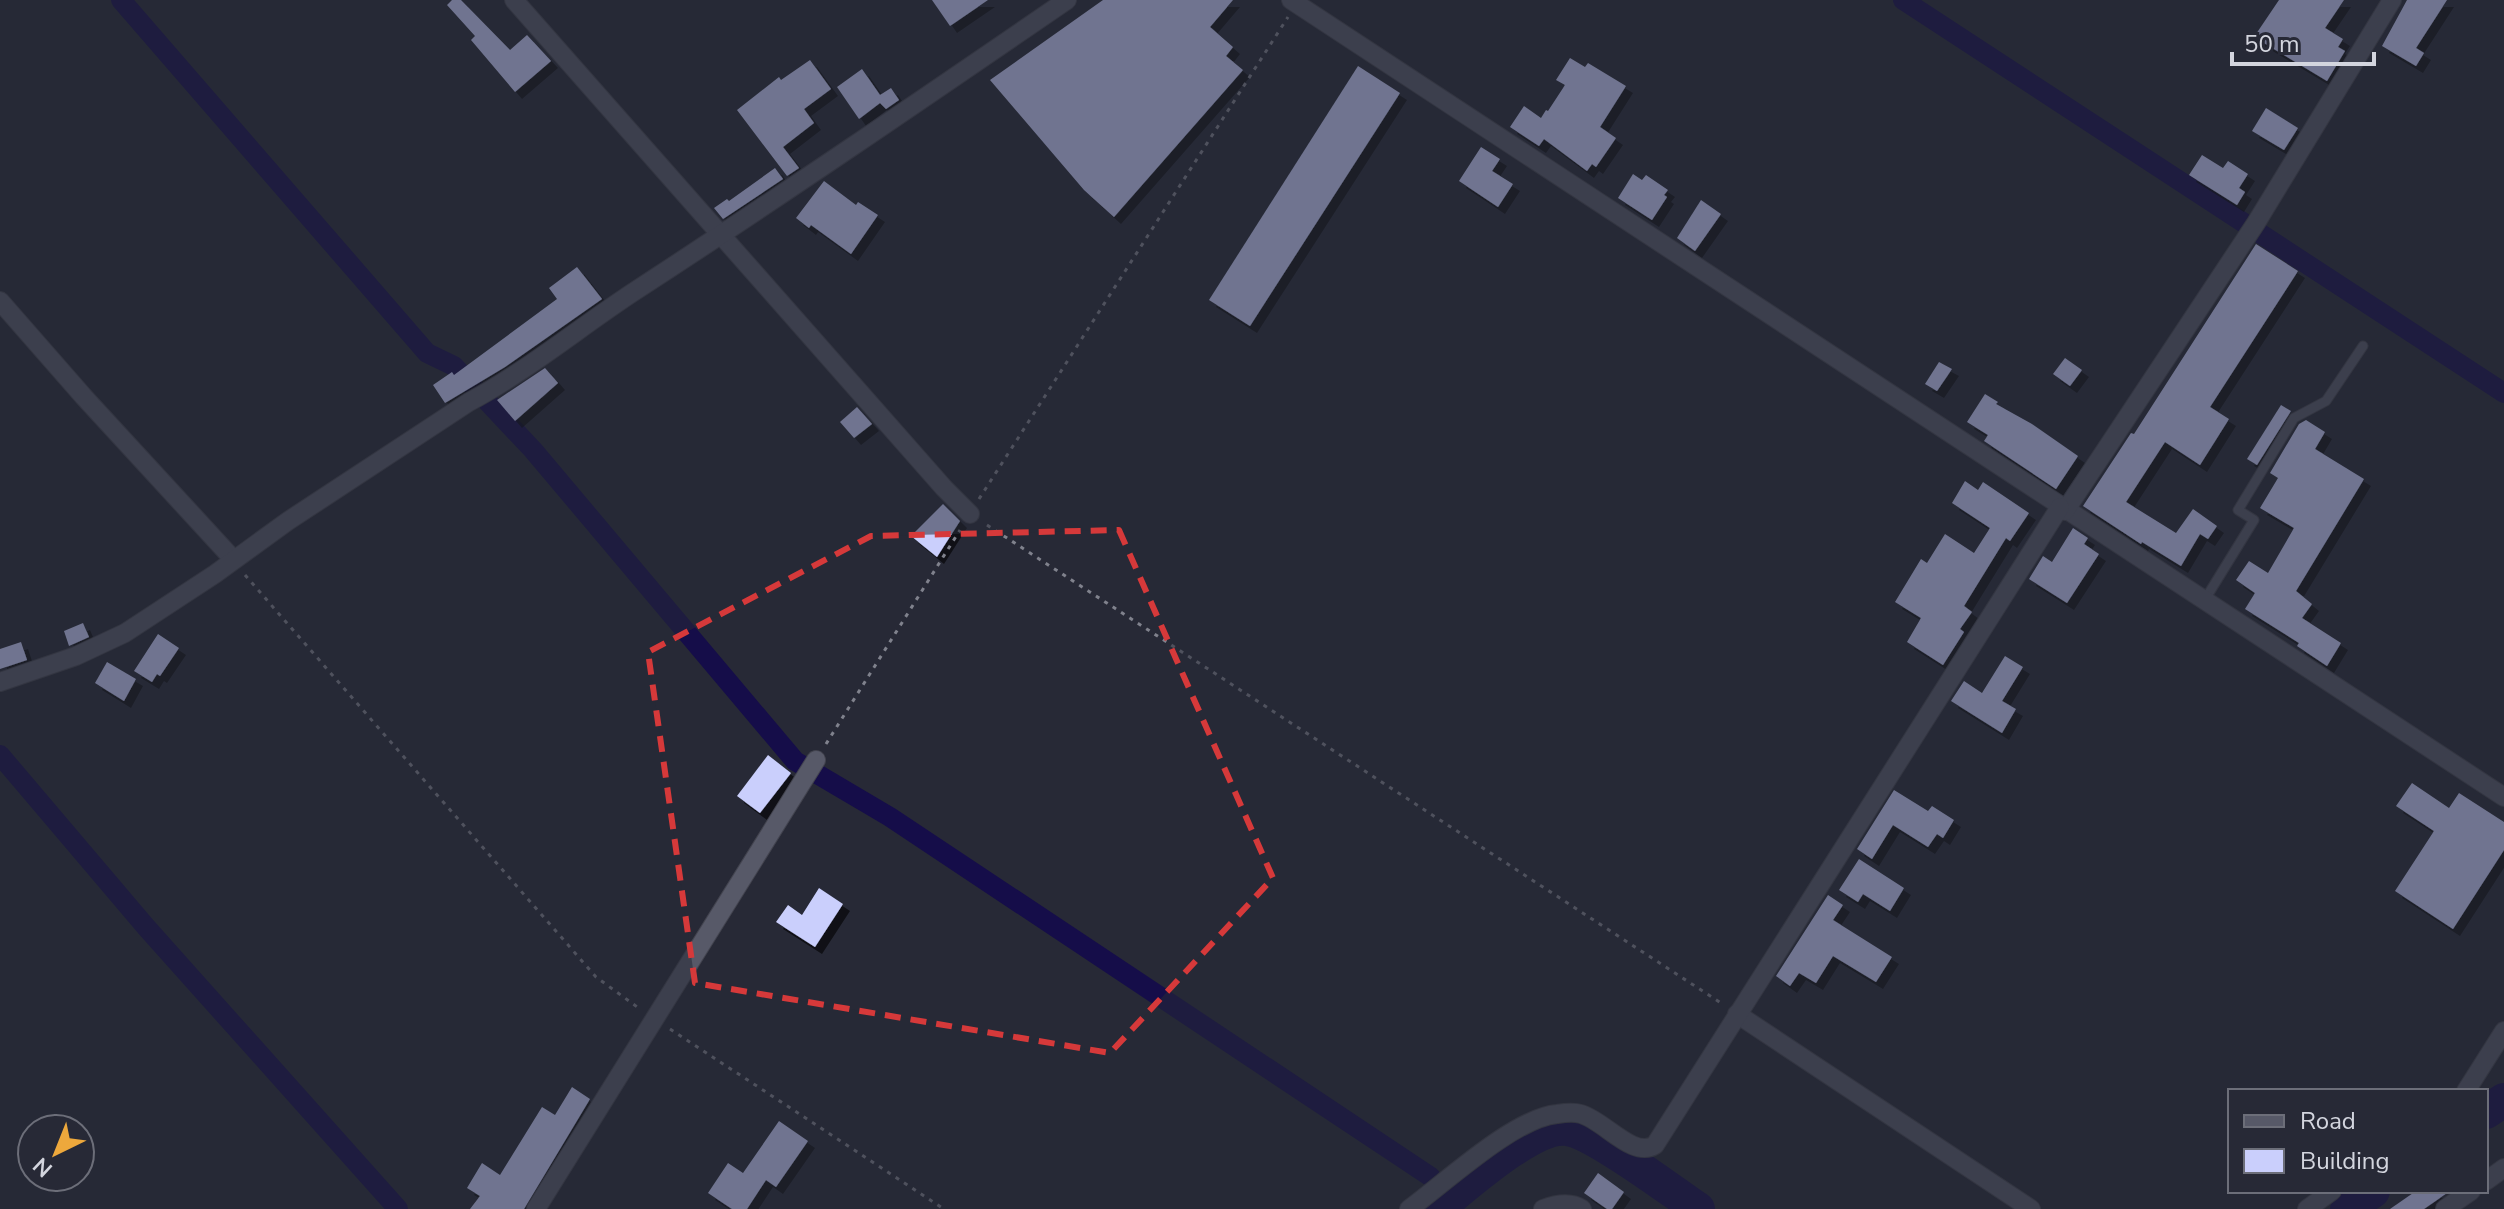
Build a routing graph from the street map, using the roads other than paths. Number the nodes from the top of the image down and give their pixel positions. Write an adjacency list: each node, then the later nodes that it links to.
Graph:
1 (514, 0): 5 (street)
2 (1067, 0): 5 (street)
3 (2392, 0): 8 (street)
4 (1293, 2): 8 (street)
5 (723, 234): 9 (street); 10 (street)
6 (0, 301): 10 (street)
7 (2363, 346): 11 (lane)
8 (2062, 509): 11 (street); 15 (street)
9 (970, 514)
10 (233, 559): 12 (street)
11 (2204, 601): 14 (street)
12 (0, 682)
13 (816, 760): 20 (street)
14 (2504, 797)
15 (1737, 1014): 21 (street); 24 (street)
16 (2504, 1031): 17 (street)
17 (2467, 1089)
18 (2329, 1193): 25 (street)
19 (2468, 1193): 26 (street)
20 (536, 1209)
21 (1409, 1209)
22 (1543, 1209): 23 (street)
23 (1582, 1209)
24 (2031, 1209)
25 (2307, 1209)
26 (2445, 1209)

